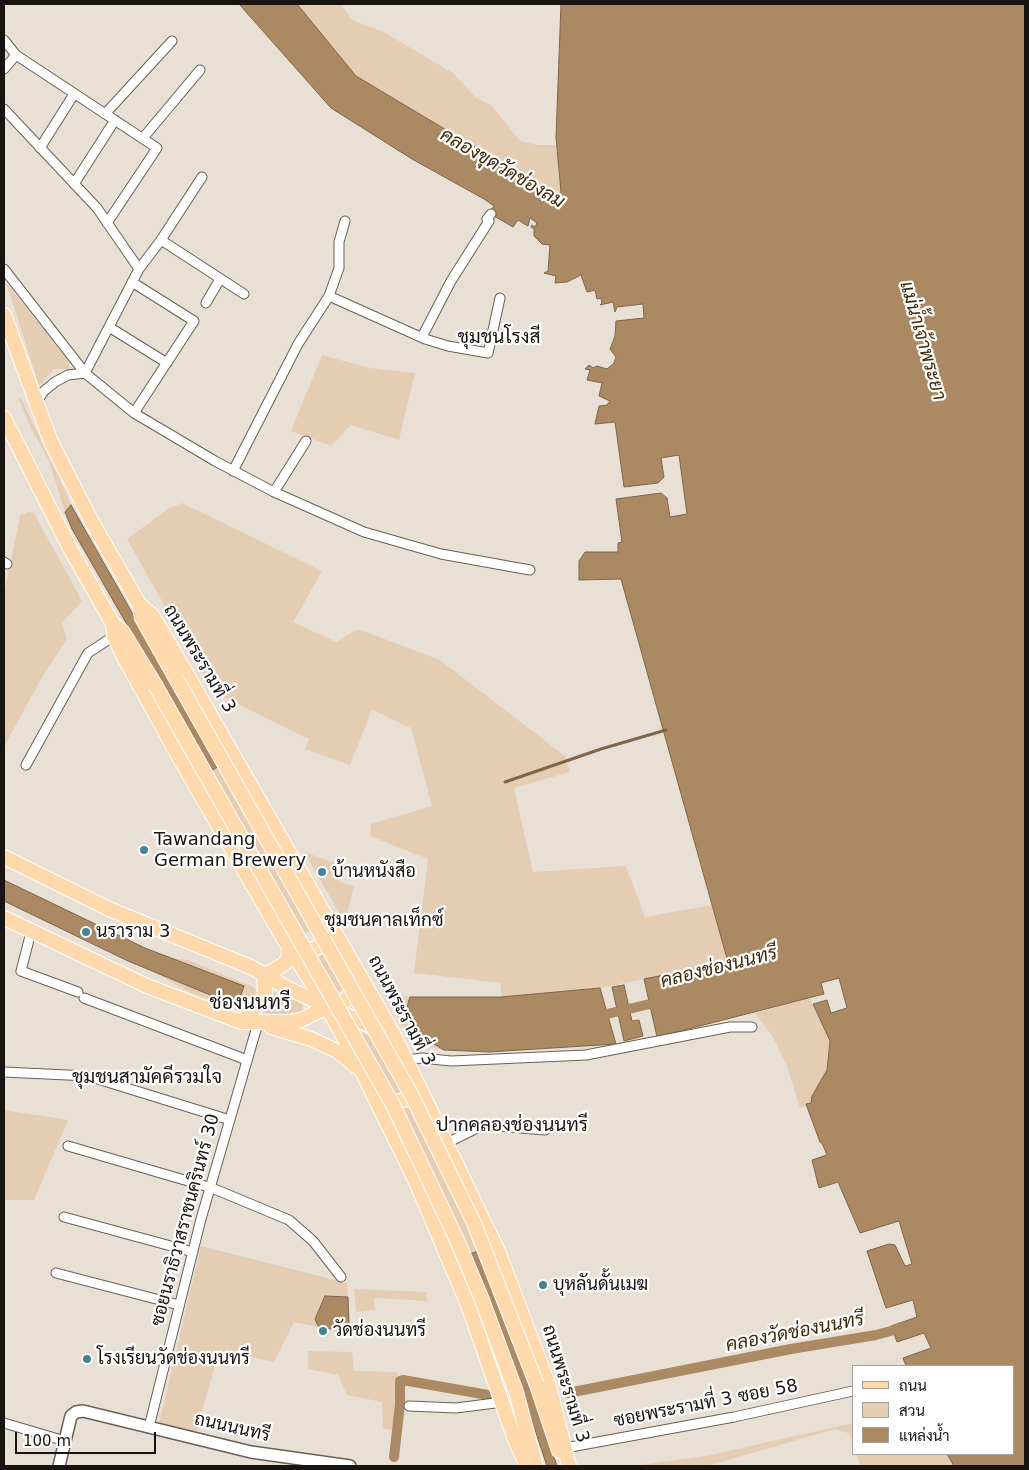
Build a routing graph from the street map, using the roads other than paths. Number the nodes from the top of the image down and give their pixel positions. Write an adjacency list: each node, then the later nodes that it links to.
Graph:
1 (4, 40): 3 (street)
2 (172, 41): 8 (street)
3 (16, 55): 4 (street); 6 (street)
4 (4, 69)
5 (200, 70): 10 (street)
6 (74, 94): 8 (street); 11 (street)
7 (4, 109): 11 (street)
8 (105, 114): 9 (street)
9 (115, 120): 10 (street); 13 (street)
10 (143, 138): 16 (street)
11 (40, 148): 13 (street)
12 (202, 177): 17 (street)
13 (74, 184): 16 (street)
14 (491, 214): 28 (street)
15 (345, 221): 23 (street)
16 (107, 223): 18 (street)
17 (161, 240): 18 (street); 20 (street)
18 (139, 269): 21 (street)
19 (4, 270): 30 (street)
20 (220, 279): 22 (street); 25 (street)
21 (132, 282): 27 (street); 29 (street)
22 (244, 294)
23 (328, 296): 28 (street); 35 (street)
24 (500, 298): 28 (street)
25 (206, 303)
26 (4, 315): 31 (main road, ถนนพระรามที่ 3)
27 (109, 326): 29 (street); 30 (street)
28 (422, 337)
29 (167, 363): 32 (street)
30 (85, 373): 31 (street); 32 (street)
31 (35, 404): 38 (main road, ถนนพระรามที่ 3)
32 (134, 413): 35 (street)
33 (4, 418): 39 (main road)
34 (306, 441): 36 (street)
35 (233, 471): 36 (street)
36 (274, 492): 37 (street)
37 (530, 570)
38 (139, 604): 43 (main road, ถนนพระรามที่ 3); 80 (main road, ถนนพระรามที่ 3, bridge)
39 (113, 630): 40 (street); 45 (main road); 79 (main road, bridge)
40 (26, 765)
41 (4, 857): 47 (main road)
42 (4, 918): 44 (main road)
43 (330, 924): 45 (main road); 46 (main road, ถนนพระรามที่ 3)
44 (31, 932): 49 (main road); 53 (street)
45 (289, 948): 47 (main road); 48 (main road)
46 (358, 969): 48 (main road); 52 (main road, ถนนพระรามที่ 3)
47 (264, 976): 48 (main road); 49 (main road)
48 (327, 1007): 50 (main road); 52 (main road); 55 (main road)
49 (241, 1022): 50 (main road)
50 (258, 1023): 53 (street, ซอยนราธิวาสราชนครินทร์ 30); 55 (main road)
51 (752, 1027): 54 (street)
52 (395, 1037): 54 (main road, ถนนพระรามที่ 3)
53 (247, 1060): 58 (street, ซอยนราธิวาสราชนครินทร์ 30)
54 (407, 1060): 57 (main road, ถนนพระรามที่ 3)
55 (361, 1070): 59 (main road)
56 (4, 1072): 58 (street)
57 (426, 1100): 59 (main road); 61 (main road, ถนนพระรามที่ 3)
58 (230, 1120): 63 (street, ซอยนราธิวาสราชนครินทร์ 30)
59 (386, 1120): 70 (main road)
60 (546, 1130): 61 (street)
61 (447, 1142): 75 (main road, ถนนพระรามที่ 3)
62 (68, 1146): 63 (street)
63 (212, 1188): 65 (street, ซอยนราธิวาสราชนครินทร์ 30); 67 (street)
64 (64, 1217): 65 (street)
65 (193, 1252): 68 (street, ซอยนราธิวาสราชนครินทร์ 30)
66 (56, 1273): 68 (street)
67 (341, 1277)
68 (179, 1305): 73 (street, ซอยนราธิวาสราชนครินทร์ 30)
69 (852, 1391): 75 (street, ซอยพระรามที่ 3 ซอย 58)
70 (502, 1402): 71 (street); 78 (main road)
71 (409, 1406)
72 (4, 1423): 74 (street)
73 (149, 1427): 74 (street, ถนนนนทรี); 77 (street, ถนนนนทรี)
74 (65, 1441): 76 (street, ถนนนนทรี)
75 (565, 1448): 80 (main road, ถนนพระรามที่ 3)
76 (59, 1466)
77 (350, 1466)
78 (527, 1466)
79 (536, 1466)
80 (568, 1466)

